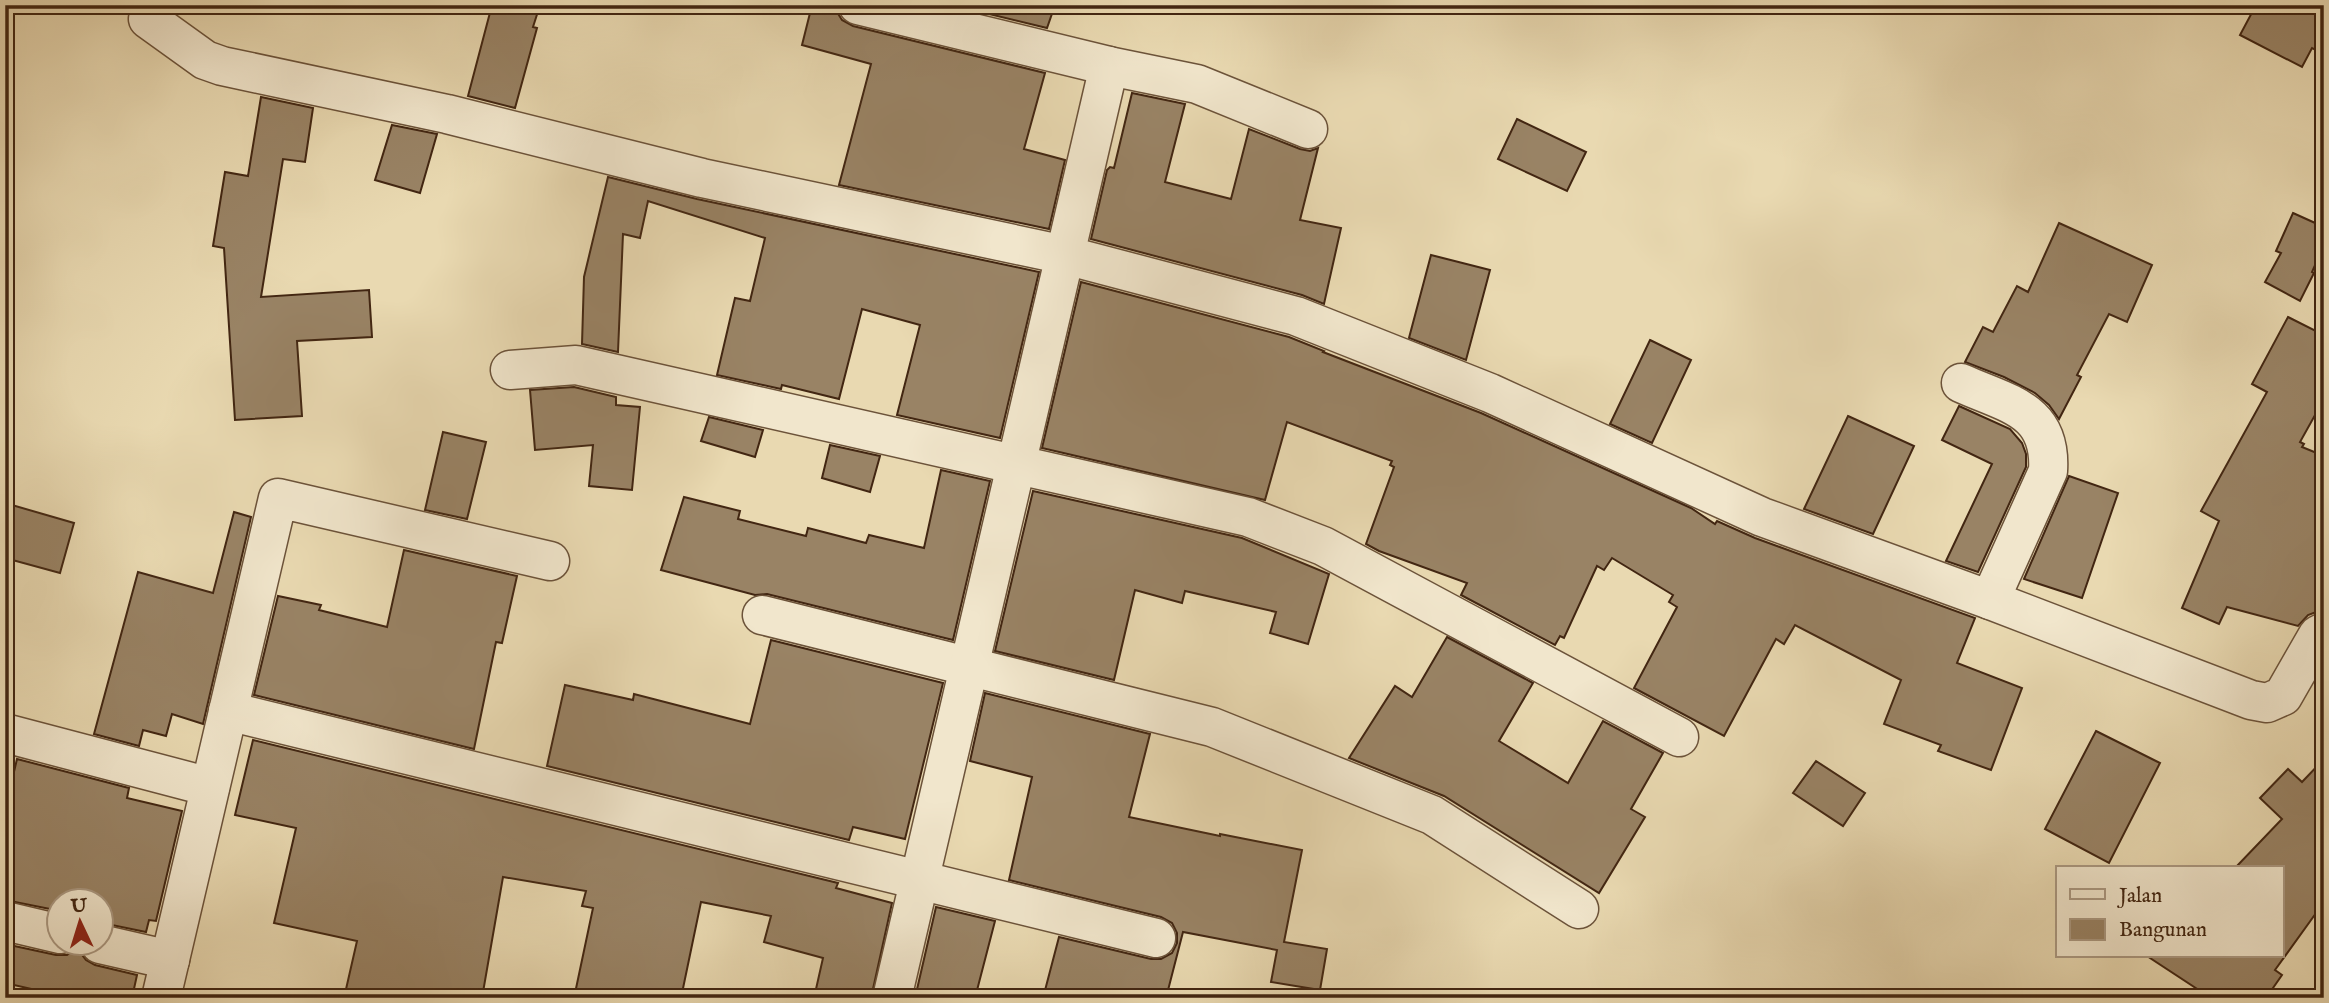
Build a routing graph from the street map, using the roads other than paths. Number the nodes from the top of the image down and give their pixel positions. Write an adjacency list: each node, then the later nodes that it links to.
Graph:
1 (858, 5): 3 (street)
2 (148, 19): 5 (street)
3 (1109, 66): 4 (street); 5 (street)
4 (1308, 129)
5 (1065, 255): 8 (street); 10 (street)
6 (510, 370): 8 (street)
7 (1961, 383): 10 (street)
8 (1016, 466): 13 (street); 16 (street)
9 (550, 561): 14 (street)
10 (1990, 600): 12 (street)
11 (762, 615): 13 (street)
12 (2324, 632)
13 (969, 668): 18 (street); 19 (street)
14 (228, 711): 17 (street); 18 (street)
15 (5, 733): 17 (street)
16 (1679, 737)
17 (211, 787): 24 (street)
18 (919, 880): 22 (street); 26 (street)
19 (1579, 909)
20 (5, 921): 21 (street)
21 (46, 931)
22 (1156, 938)
23 (116, 947): 24 (street)
24 (170, 960): 25 (street)
25 (162, 998)
26 (892, 998)

